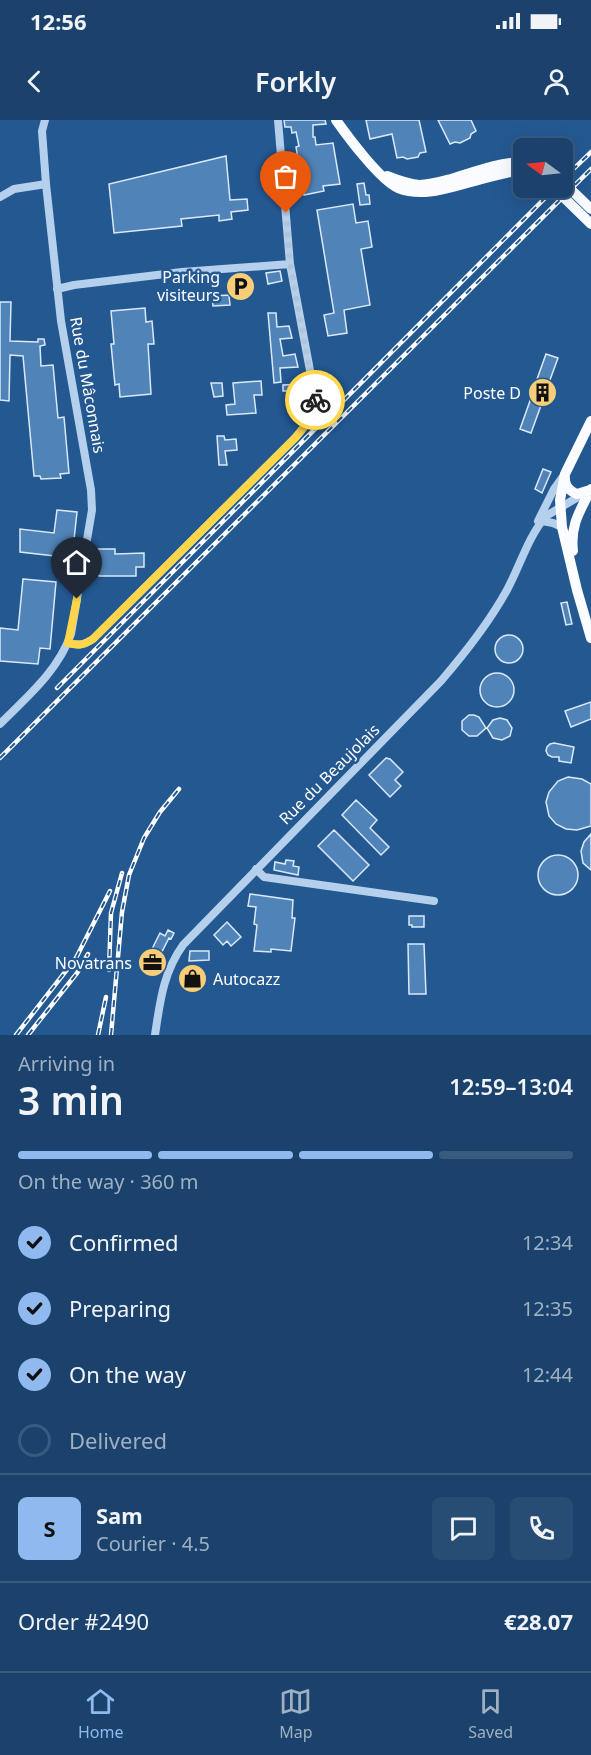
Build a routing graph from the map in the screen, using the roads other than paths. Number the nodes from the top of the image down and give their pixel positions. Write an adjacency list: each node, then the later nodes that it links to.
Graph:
1 (45, 120): 7 (street, Rue du Mâconnais)
2 (279, 120): 13 (street)
3 (336, 120): 6 (main road)
4 (513, 162): 6 (main road)
5 (513, 172): 6 (main road)
6 (381, 174)
7 (46, 184): 9 (street); 14 (street, Rue du Mâconnais)
8 (573, 192): 11 (main road, bridge)
9 (0, 197)
10 (564, 198): 12 (main road, bridge)
11 (591, 209)
12 (591, 224)
13 (290, 264): 14 (street); 25 (street)
14 (57, 289): 25 (street, Rue du Mâconnais)
15 (591, 421): 16 (main road)
16 (587, 441): 17 (main road)
17 (565, 474): 18 (main road); 19 (main road); 22 (street, Rue du Beaujolais)
18 (589, 491): 19 (street, Rue du Beaujolais); 23 (main road)
19 (560, 509): 20 (street, Rue du Beaujolais); 21 (main road)
20 (542, 521): 21 (street); 22 (street, Rue du Beaujolais)
21 (562, 527): 23 (main road)
22 (534, 533): 27 (street, Rue du Beaujolais)
23 (584, 610): 24 (main road)
24 (591, 638)
25 (68, 643): 26 (street, Rue du Mâconnais)
26 (0, 724)
27 (256, 869): 28 (street); 29 (street, Rue du Beaujolais)
28 (434, 901)
29 (154, 1035)

